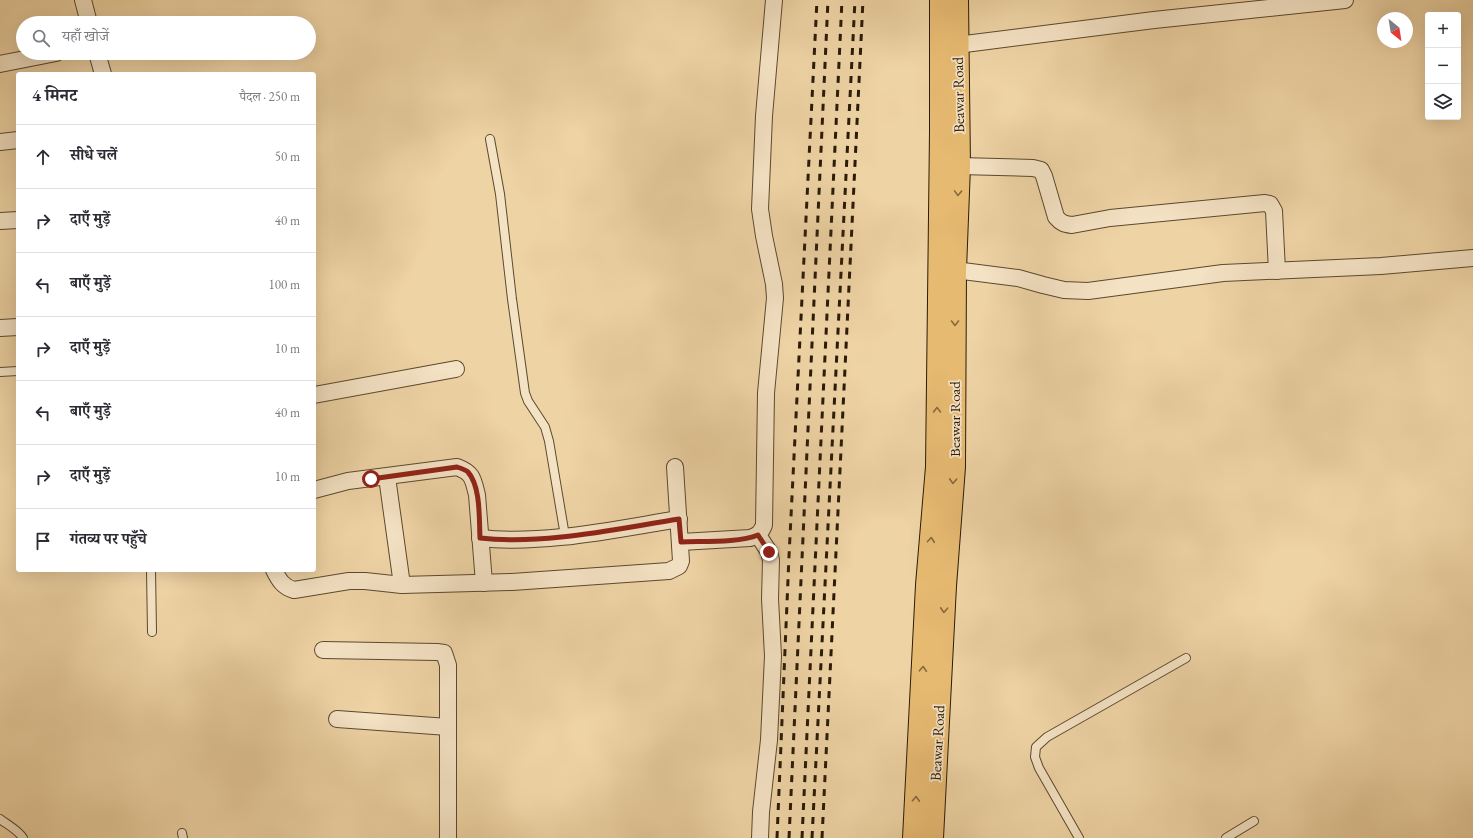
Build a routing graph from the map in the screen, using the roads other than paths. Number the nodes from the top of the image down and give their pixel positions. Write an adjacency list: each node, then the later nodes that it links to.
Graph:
1 (83, 0): 6 (street)
2 (774, 0): 31 (street)
3 (941, 0): 49 (main road, Beawar Road, one-way to 3)
4 (957, 0): 7 (main road, Beawar Road)
5 (1345, 0): 7 (street)
6 (87, 16)
7 (957, 45): 15 (main road, Beawar Road)
8 (20, 60): 10 (street)
9 (99, 60): 11 (street)
10 (0, 64)
11 (102, 72)
12 (490, 139): 32 (lane)
13 (16, 140): 14 (street)
14 (0, 142)
15 (959, 166): 19 (main road, Beawar Road, one-way to 19); 20 (street)
16 (16, 220): 17 (street)
17 (0, 221)
18 (1473, 258): 20 (street)
19 (955, 270): 20 (street); 50 (main road, Beawar Road, one-way to 50)
20 (1277, 271)
21 (16, 327): 22 (street)
22 (0, 328)
23 (456, 369): 26 (street)
24 (16, 371): 25 (lane)
25 (0, 372)
26 (316, 396)
27 (675, 467): 30 (street)
28 (387, 477): 29 (street); 33 (street); 38 (street)
29 (316, 489)
30 (679, 519): 32 (street); 34 (street)
31 (758, 535): 34 (street); 48 (street)
32 (565, 536): 33 (street)
33 (480, 538): 37 (street)
34 (681, 542): 37 (street)
35 (151, 572): 39 (lane)
36 (275, 572): 38 (street)
37 (484, 583): 38 (street)
38 (402, 585)
39 (152, 632)
40 (323, 650): 43 (street)
41 (1186, 658): 51 (lane)
42 (338, 719): 43 (street)
43 (448, 727): 47 (street)
44 (0, 819): 46 (lane)
45 (1254, 821): 52 (lane)
46 (23, 838)
47 (448, 838)
48 (760, 838)
49 (914, 838)
50 (932, 838)
51 (1079, 838)
52 (1226, 838)

